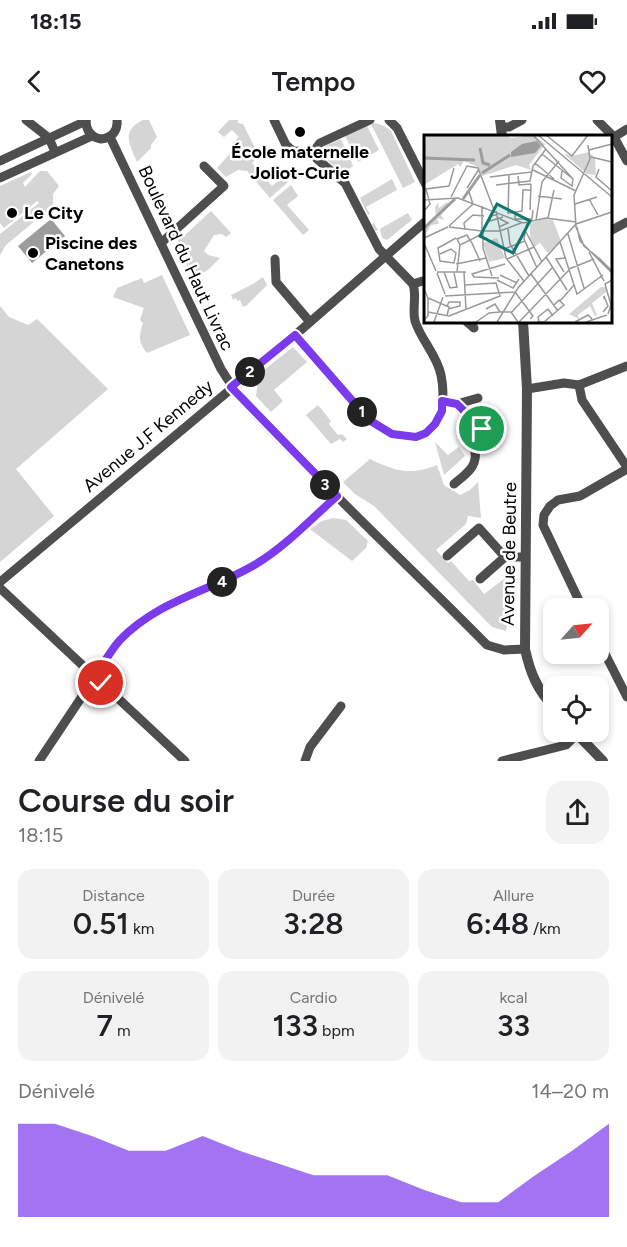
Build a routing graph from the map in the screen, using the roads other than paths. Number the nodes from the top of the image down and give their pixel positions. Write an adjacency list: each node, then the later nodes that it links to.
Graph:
1 (26, 120): 14 (street)
2 (274, 120): 16 (street)
3 (370, 120): 16 (street)
4 (389, 120): 21 (street)
5 (522, 120): 9 (street)
6 (597, 120): 13 (street)
7 (86, 121): 11 (street); 14 (street)
8 (119, 121): 12 (street)
9 (501, 128)
10 (627, 129): 13 (street)
11 (92, 136): 12 (street); 15 (street)
12 (110, 137): 25 (street, Boulevard du Haut Livrac)
13 (614, 137): 18 (street)
14 (49, 138): 15 (street); 17 (street)
15 (55, 152): 20 (street)
16 (313, 152): 26 (street)
17 (0, 161)
18 (627, 161)
19 (204, 166): 25 (street)
20 (0, 178)
21 (424, 181)
22 (627, 222): 24 (street)
23 (424, 223): 26 (street, Avenue J.F Kennedy)
24 (612, 230)
25 (161, 243): 37 (street, Boulevard du Haut Livrac)
26 (386, 256): 29 (street); 30 (street, Avenue J.F Kennedy)
27 (275, 259): 30 (street)
28 (424, 281): 29 (street)
29 (413, 285): 40 (street)
30 (310, 322): 34 (street, Avenue J.F Kennedy)
31 (467, 322): 33 (street)
32 (523, 322): 38 (street, Avenue de Beutre)
33 (474, 328)
34 (295, 335): 37 (street, Avenue J.F Kennedy); 40 (street)
35 (627, 366): 36 (street)
36 (579, 385): 38 (street); 42 (street)
37 (231, 387): 44 (street, Boulevard du Haut Livrac); 49 (street, Avenue J.F Kennedy)
38 (527, 389): 46 (street, Avenue de Beutre)
39 (478, 398): 41 (street)
40 (442, 401): 41 (street)
41 (457, 404): 43 (street)
42 (627, 469): 51 (street)
43 (454, 484)
44 (337, 496): 52 (street, Boulevard du Haut Livrac); 54 (street)
45 (447, 556): 47 (street)
46 (525, 557): 47 (street); 52 (street, Avenue de Beutre)
47 (506, 558): 48 (street)
48 (480, 579)
49 (0, 582)
50 (0, 588): 54 (street)
51 (578, 598)
52 (525, 649): 55 (street, Avenue de Beutre)
53 (609, 662): 56 (street)
54 (94, 678): 60 (street); 61 (street)
55 (543, 694)
56 (627, 697)
57 (341, 706): 62 (street)
58 (568, 742): 63 (street)
59 (585, 742): 64 (street)
60 (39, 761)
61 (185, 761)
62 (305, 761)
63 (502, 761)
64 (603, 761)

